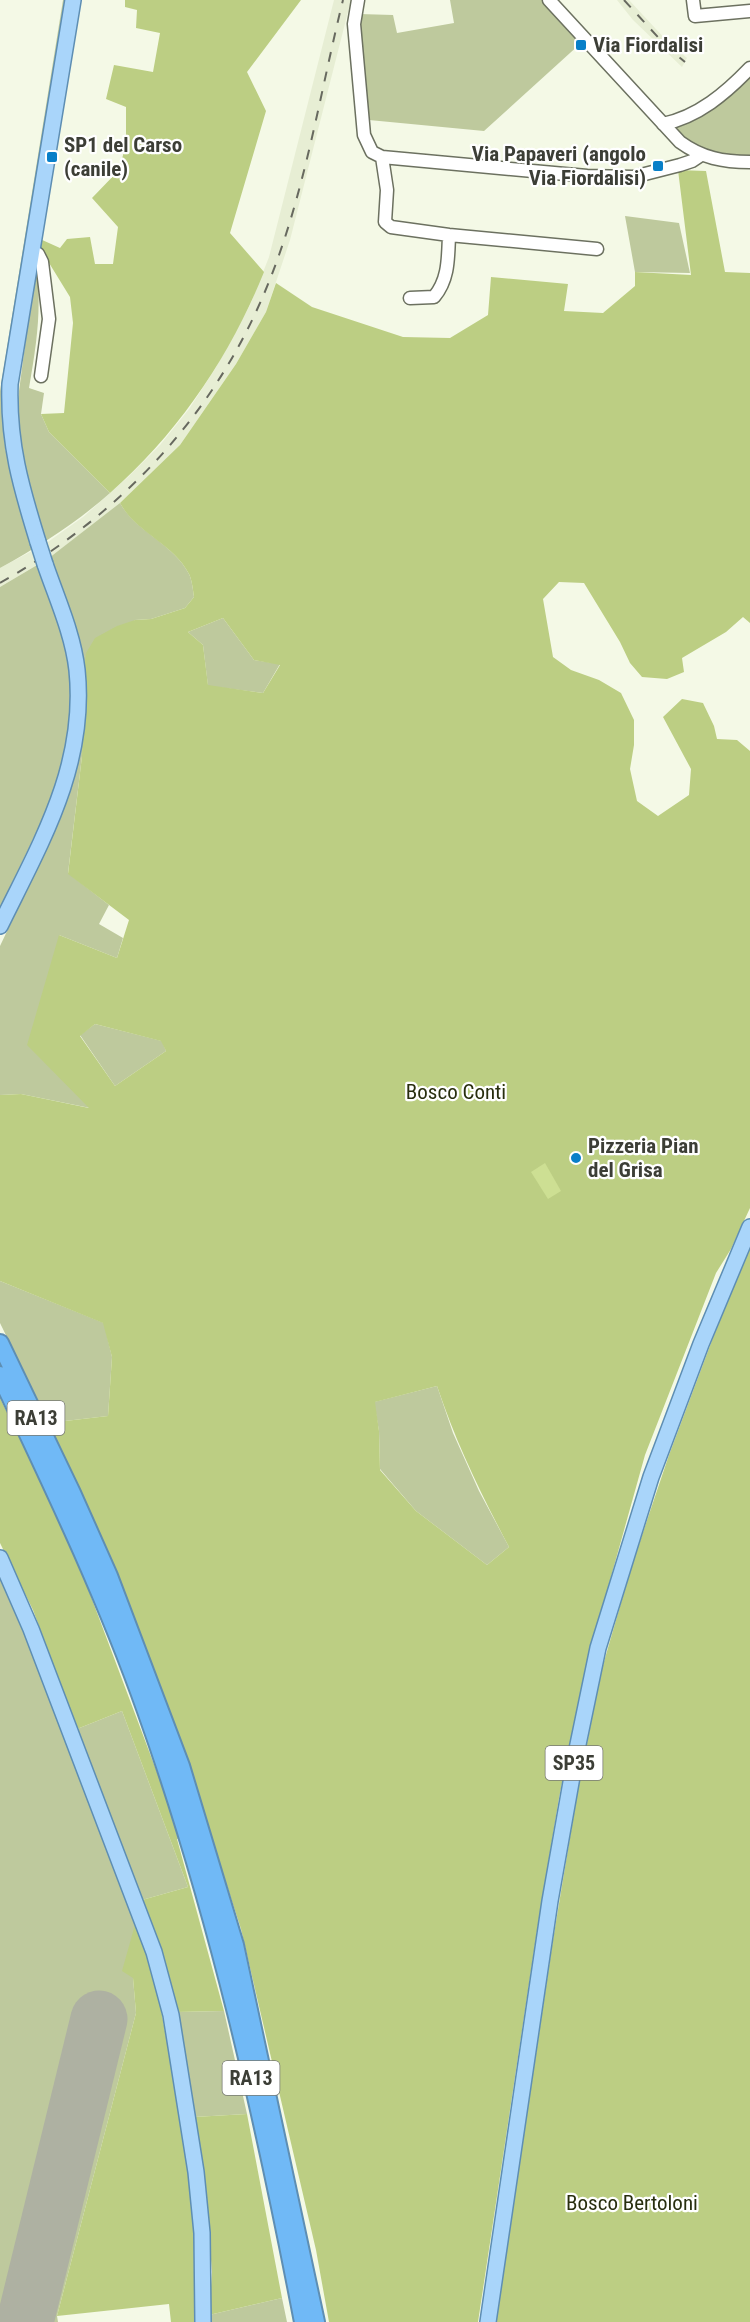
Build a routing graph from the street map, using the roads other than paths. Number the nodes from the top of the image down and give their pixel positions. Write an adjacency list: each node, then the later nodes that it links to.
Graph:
1 (73, 0): 13 (main road)
2 (358, 0): 9 (street)
3 (549, 0): 7 (street)
4 (693, 0): 5 (street)
5 (750, 11)
6 (750, 68): 7 (street)
7 (663, 124): 8 (street)
8 (701, 155): 9 (street); 10 (street)
9 (382, 157): 11 (street)
10 (750, 162)
11 (448, 235): 12 (street); 14 (street)
12 (597, 249)
13 (32, 251): 15 (street); 16 (main road, bridge)
14 (410, 298)
15 (41, 376)
16 (0, 926)
17 (750, 1227): 26 (main road, SP35)
18 (0, 1343): 20 (highway, RA13)
19 (0, 1375): 20 (highway, RA13)
20 (66, 1496): 22 (highway, RA13)
21 (0, 1558): 23 (main road)
22 (195, 1834): 24 (highway, RA13); 25 (highway)
23 (203, 2322)
24 (303, 2322)
25 (316, 2322)
26 (488, 2322)

